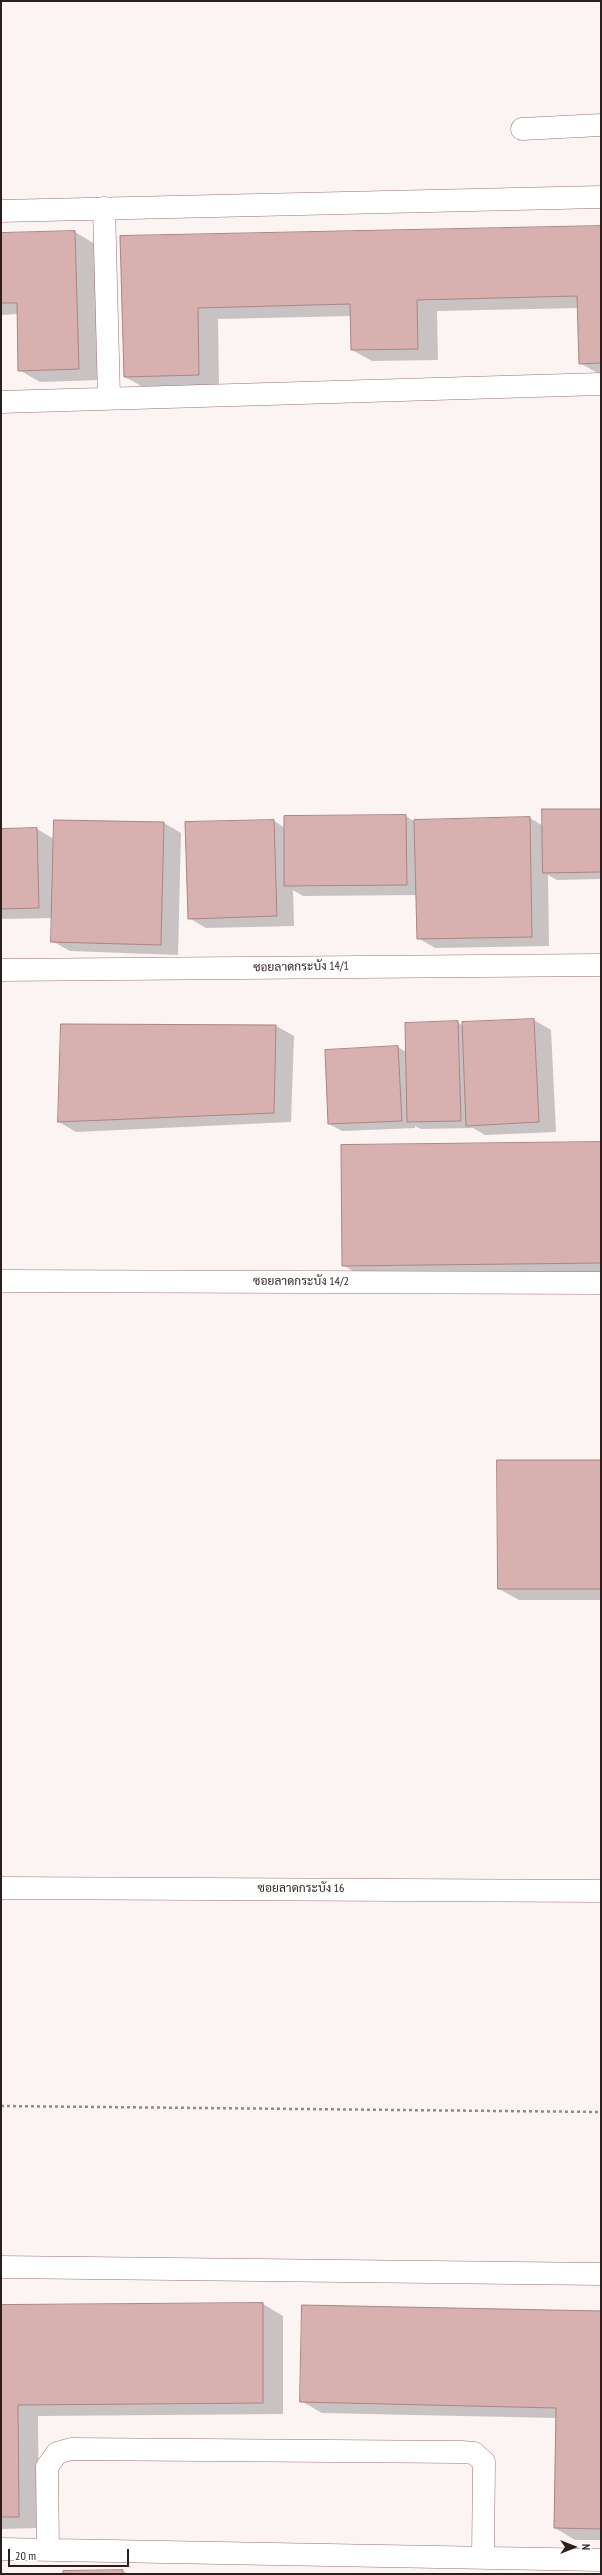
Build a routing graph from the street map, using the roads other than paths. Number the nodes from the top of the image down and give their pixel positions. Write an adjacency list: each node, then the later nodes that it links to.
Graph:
1 (601, 125): 2 (street)
2 (522, 129)
3 (601, 197): 4 (street)
4 (104, 208): 5 (street); 7 (street)
5 (1, 211)
6 (601, 384): 7 (street)
7 (109, 398): 8 (street)
8 (1, 402)
9 (601, 965): 10 (street, ซอยลาดกระบัง 14/1)
10 (1, 970)
11 (1, 1281): 12 (street, ซอยลาดกระบัง 14/2)
12 (601, 1283)
13 (1, 1888): 14 (street, ซอยลาดกระบัง 16)
14 (601, 1891)
15 (1, 2267): 16 (street)
16 (601, 2274)
17 (1, 2549): 18 (street)
18 (48, 2550): 19 (street); 19 (street)
19 (483, 2557): 20 (street)
20 (601, 2560)

